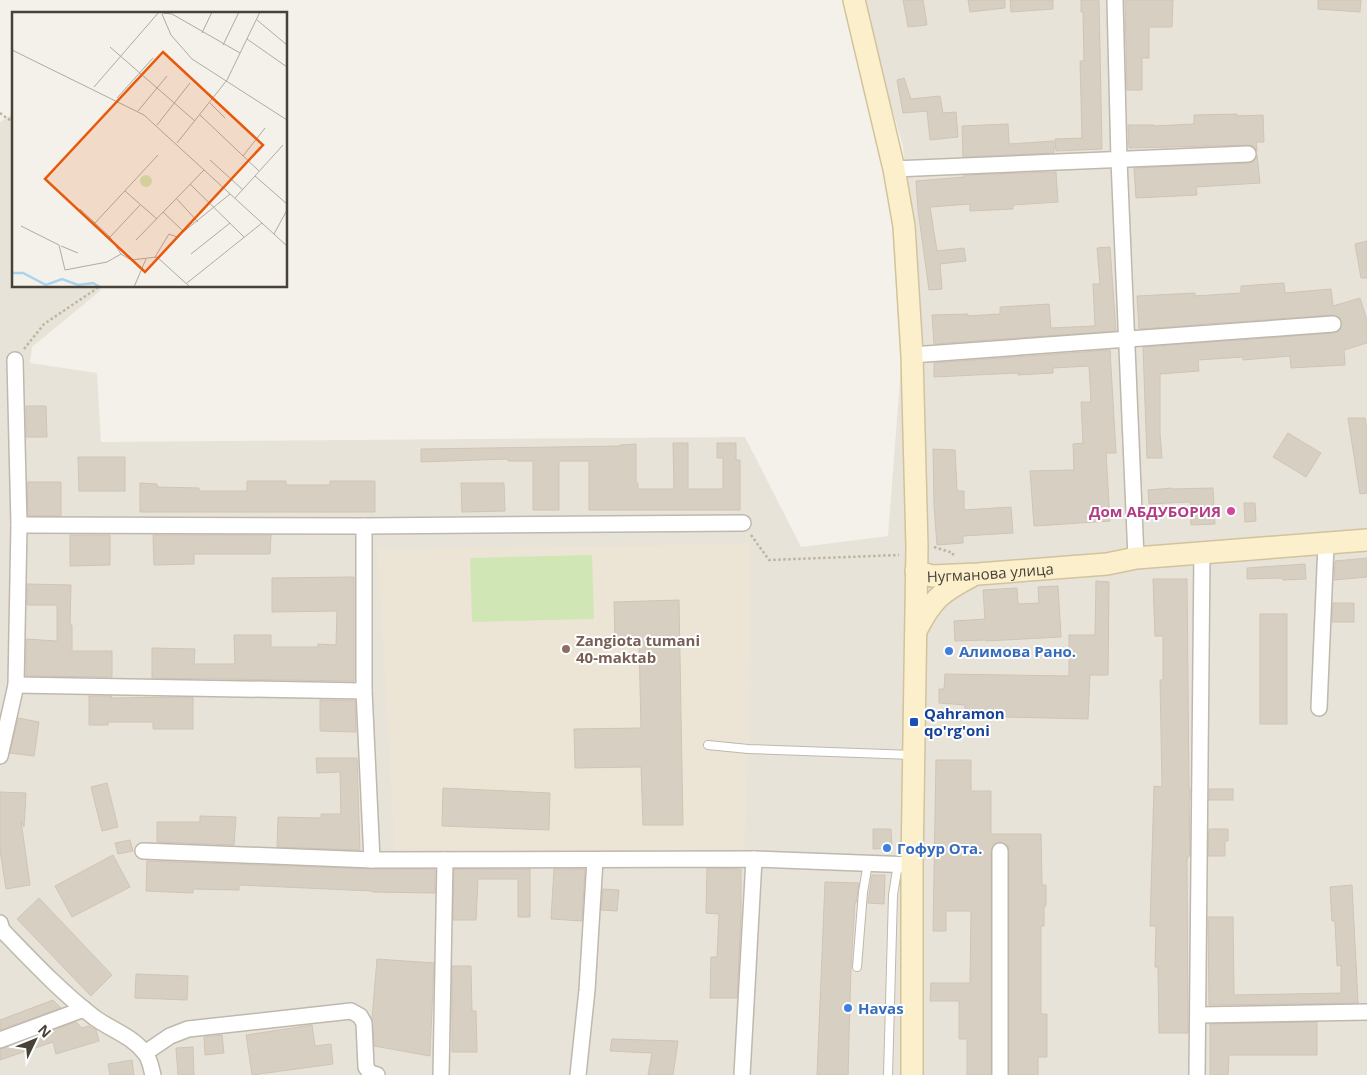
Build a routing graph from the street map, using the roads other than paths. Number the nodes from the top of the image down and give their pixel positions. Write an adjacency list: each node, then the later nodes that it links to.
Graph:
1 (854, 0): 5 (main road)
2 (1115, 0): 4 (street)
3 (1248, 154): 4 (street)
4 (1119, 160): 5 (street); 7 (street)
5 (894, 169): 8 (main road)
6 (1333, 324): 7 (street)
7 (1127, 340): 8 (street); 16 (street)
8 (912, 355): 17 (main road)
9 (15, 360): 11 (street)
10 (743, 523): 12 (street)
11 (19, 525): 12 (street); 20 (street)
12 (364, 526): 21 (street)
13 (1367, 540): 14 (main road, Нугманова улица)
14 (1326, 544): 15 (main road, Нугманова улица); 22 (street)
15 (1202, 552): 16 (main road, Нугманова улица); 38 (street)
16 (1136, 558): 17 (main road, Нугманова улица); 18 (main road, Нугманова улица)
17 (916, 571): 18 (main road, Нугманова улица); 19 (main road)
18 (978, 574): 19 (main road)
19 (916, 629): 24 (main road)
20 (16, 685): 21 (street); 25 (street)
21 (364, 691): 28 (street)
22 (1319, 708)
23 (708, 745): 24 (lane)
24 (913, 755): 33 (main road)
25 (0, 756)
26 (1000, 850): 48 (street)
27 (143, 851): 28 (street)
28 (372, 860): 29 (street)
29 (445, 860): 30 (street); 43 (street)
30 (596, 860): 31 (street); 44 (street)
31 (754, 860): 32 (street); 45 (street)
32 (868, 863): 33 (street); 35 (lane)
33 (905, 865): 46 (lane); 47 (main road)
34 (0, 923): 36 (street)
35 (858, 966)
36 (84, 1008): 39 (street); 40 (street)
37 (1367, 1012): 38 (street)
38 (1198, 1015): 49 (street)
39 (0, 1040)
40 (146, 1053): 41 (street); 42 (street)
41 (153, 1075)
42 (377, 1075)
43 (441, 1075)
44 (578, 1075)
45 (742, 1075)
46 (888, 1075)
47 (912, 1075)
48 (1000, 1075)
49 (1197, 1075)

